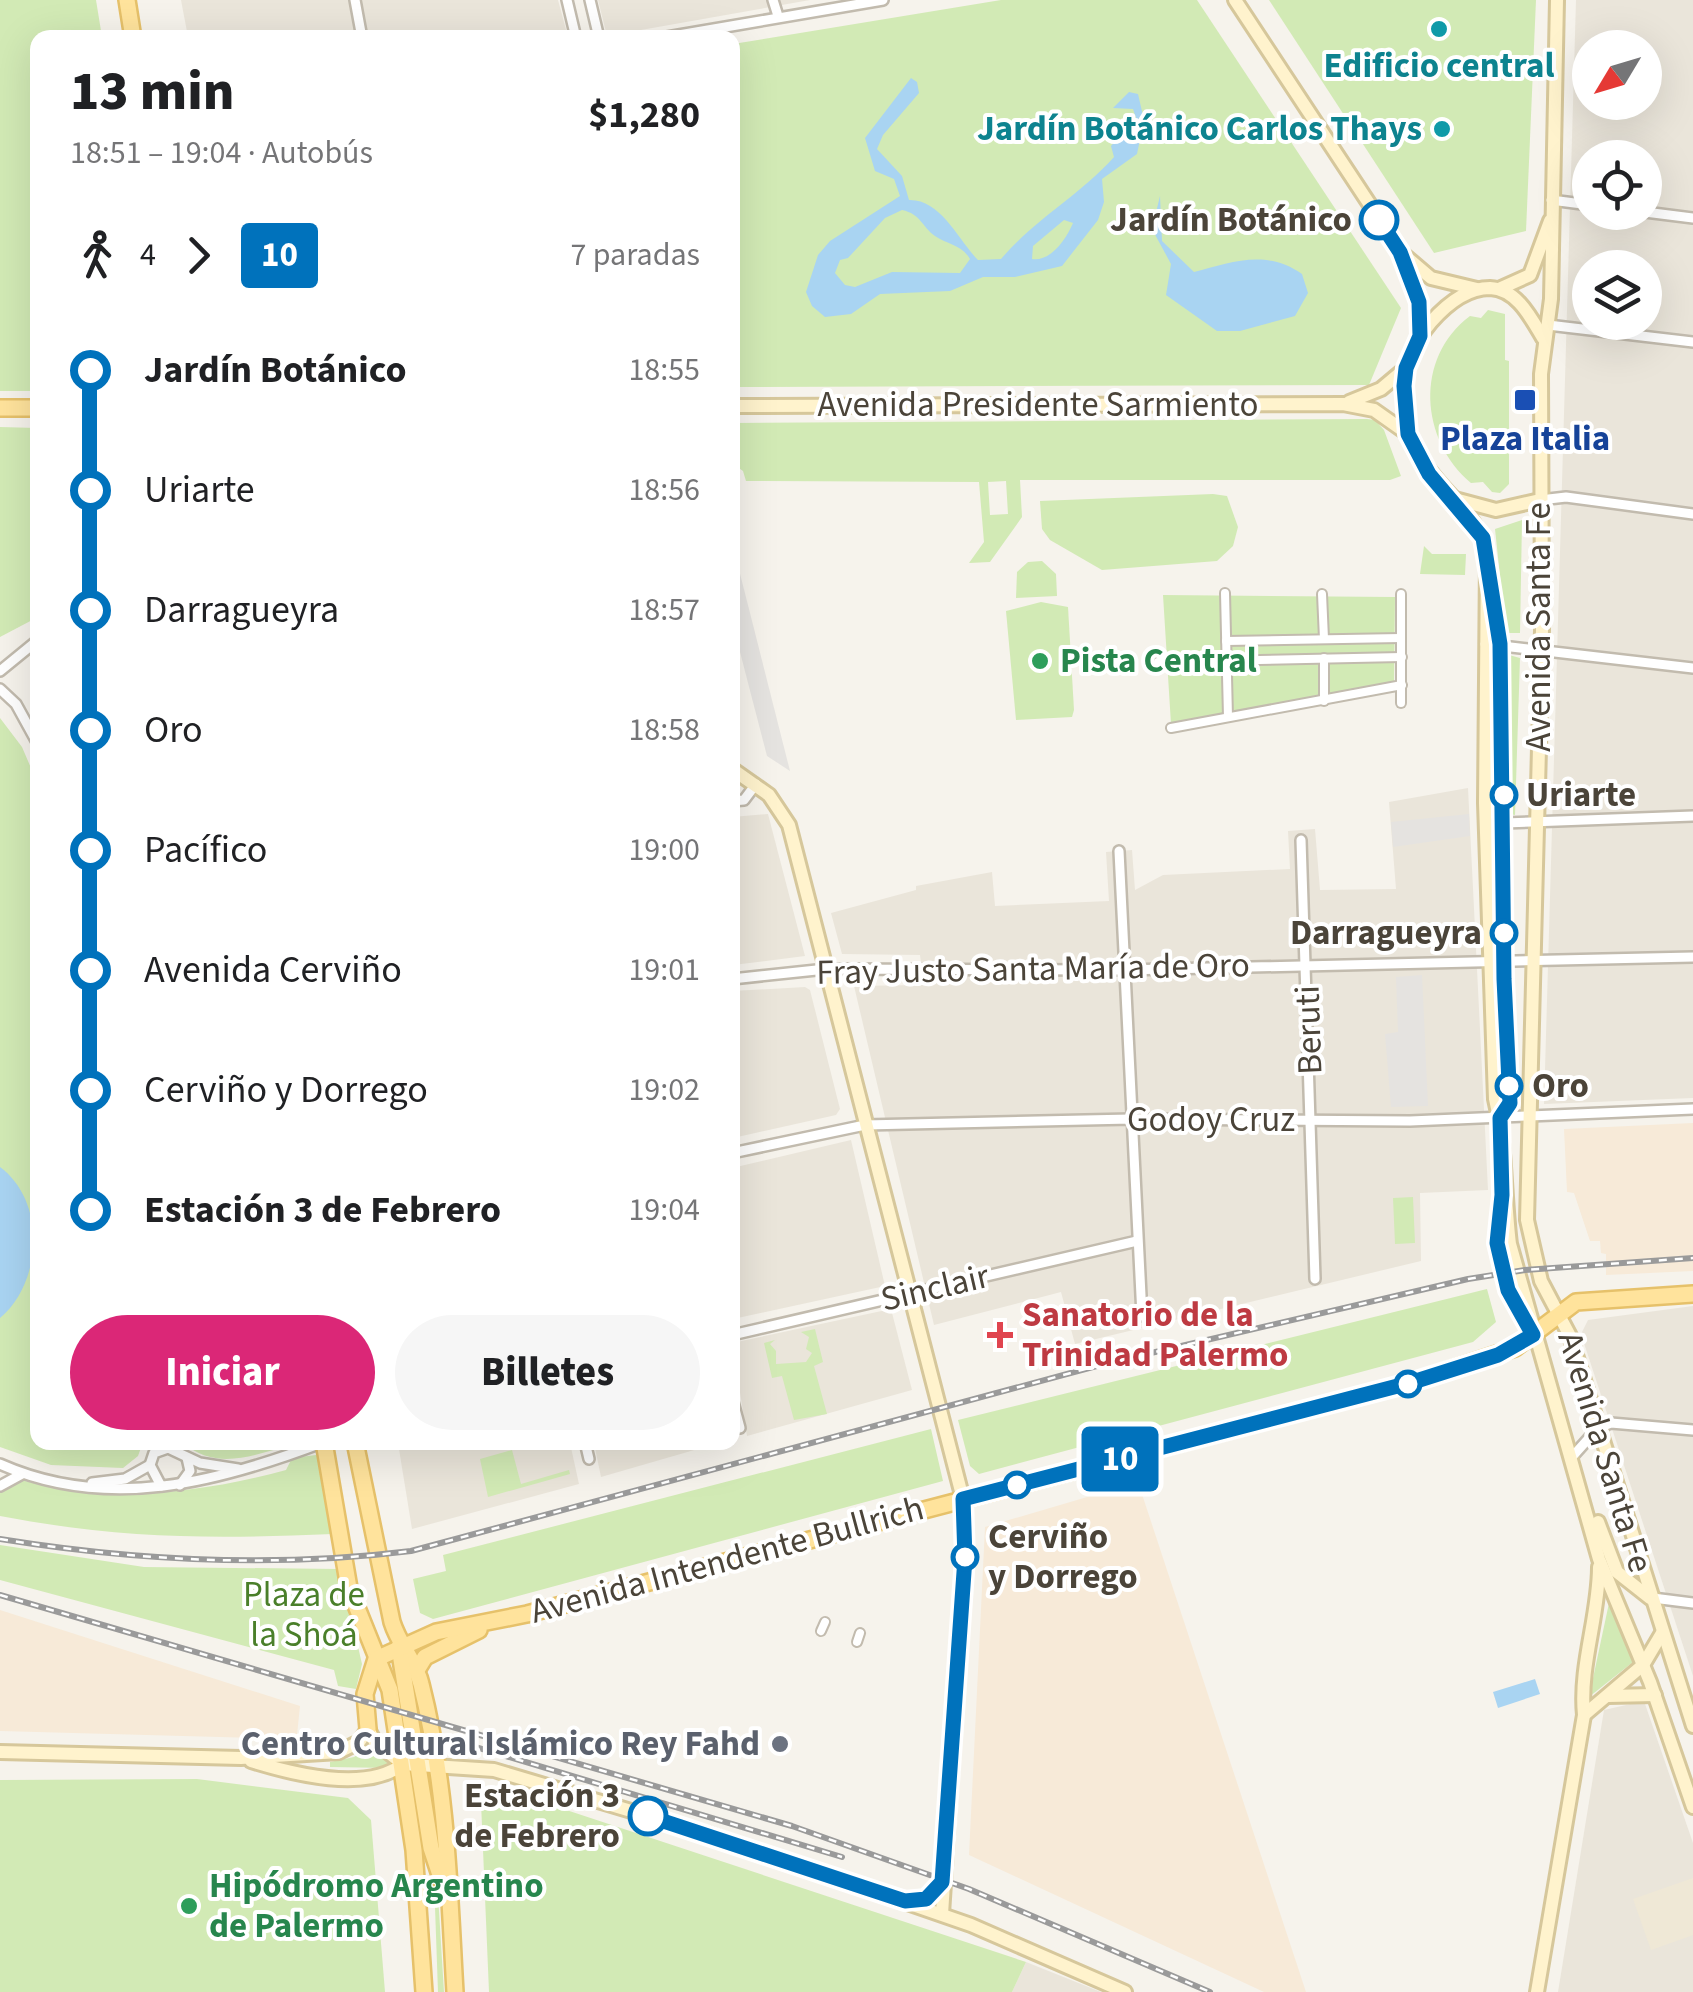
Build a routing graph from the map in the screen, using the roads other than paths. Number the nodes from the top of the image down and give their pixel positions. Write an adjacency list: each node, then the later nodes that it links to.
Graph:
1 (127, 0): 12 (main road)
2 (355, 0): 13 (street)
3 (567, 0): 11 (street)
4 (590, 0): 9 (street)
5 (773, 0): 10 (street)
6 (884, 0): 10 (street)
7 (1234, 0): 22 (main road)
8 (1557, 0): 17 (main road, Avenida Santa Fe)
9 (593, 14): 11 (street); 15 (street)
10 (778, 16): 16 (street)
11 (572, 19): 14 (street)
12 (132, 30)
13 (361, 30)
14 (574, 30)
15 (597, 30)
16 (704, 30)
17 (1551, 200): 18 (street); 21 (main road, Avenida Santa Fe)
18 (1572, 203)
19 (1662, 214): 20 (street)
20 (1693, 218)
21 (1550, 220): 24 (main road, Avenida Santa Fe); 25 (main road, Avenida Santa Fe)
22 (1400, 252): 23 (main road); 26 (main road)
23 (1477, 289): 24 (main road); 26 (main road)
24 (1499, 289): 25 (main road)
25 (1545, 331): 27 (street); 35 (main road, Avenida Santa Fe)
26 (1420, 336): 28 (main road)
27 (1693, 342)
28 (1406, 368): 29 (main road, Avenida Presidente Sarmiento); 33 (main road)
29 (1343, 404): 30 (main road, Avenida Presidente Sarmiento); 33 (main road, Avenida Presidente Sarmiento)
30 (740, 406)
31 (0, 408): 32 (main road)
32 (30, 408)
33 (1408, 434): 34 (main road)
34 (1449, 497): 35 (main road); 43 (main road, Avenida Santa Fe)
35 (1540, 500): 36 (street); 45 (main road, Avenida Santa Fe)
36 (1693, 514)
37 (1225, 593): 42 (street)
38 (1322, 594): 41 (street)
39 (1401, 594): 40 (street)
40 (1401, 638): 41 (street); 46 (street)
41 (1324, 639): 42 (street)
42 (1226, 641): 48 (street)
43 (1485, 644): 45 (street); 62 (main road, Avenida Santa Fe)
44 (30, 647): 51 (street)
45 (1541, 648): 50 (street); 64 (main road, Avenida Santa Fe)
46 (1402, 657): 47 (street); 52 (street)
47 (1324, 658): 48 (street); 54 (street)
48 (1226, 660): 49 (street); 56 (street)
49 (1158, 662)
50 (1693, 668)
51 (0, 671)
52 (1402, 685): 54 (street); 55 (street)
53 (0, 689): 58 (street)
54 (1324, 701): 56 (street)
55 (1401, 702)
56 (1228, 717): 57 (street)
57 (1171, 728)
58 (30, 729)
59 (740, 774): 60 (main road)
60 (756, 784): 61 (street); 71 (main road)
61 (740, 800)
62 (1485, 807): 64 (street); 69 (main road, Avenida Santa Fe)
63 (1693, 816): 64 (street)
64 (1536, 822): 68 (main road, Avenida Santa Fe)
65 (1302, 840): 70 (street, Beruti)
66 (1119, 851): 72 (street)
67 (1693, 958): 68 (street, Fray Justo Santa María de Oro)
68 (1532, 961): 69 (street, Fray Justo Santa María de Oro); 75 (main road, Avenida Santa Fe)
69 (1488, 962): 70 (street, Fray Justo Santa María de Oro); 76 (main road, Avenida Santa Fe)
70 (1307, 966): 72 (street, Fray Justo Santa María de Oro); 78 (street, Beruti)
71 (826, 969): 72 (street, Fray Justo Santa María de Oro); 73 (street, Fray Justo Santa María de Oro); 79 (main road)
72 (1124, 970): 77 (street)
73 (740, 979)
74 (1693, 1109): 75 (street, Godoy Cruz)
75 (1530, 1117): 76 (street, Godoy Cruz); 85 (main road, Avenida Santa Fe)
76 (1500, 1118): 78 (street, Godoy Cruz); 88 (main road, Avenida Santa Fe)
77 (1131, 1119): 78 (street, Godoy Cruz); 79 (street, Godoy Cruz); 81 (street)
78 (1312, 1121): 82 (street, Beruti)
79 (866, 1125): 80 (street, Godoy Cruz); 83 (main road)
80 (740, 1151)
81 (1137, 1241): 83 (street, Sinclair); 86 (street)
82 (1315, 1280)
83 (908, 1294): 87 (street, Sinclair); 108 (main road)
84 (1693, 1294): 85 (main road)
85 (1560, 1312): 88 (main road, Avenida Intendente Bullrich); 89 (main road, Avenida Santa Fe)
86 (1142, 1316)
87 (740, 1333)
88 (1533, 1335): 97 (main road, Avenida Santa Fe); 108 (main road, Avenida Intendente Bullrich)
89 (1598, 1428): 90 (street); 97 (street); 111 (main road, Avenida Santa Fe)
90 (1693, 1430)
91 (154, 1450): 101 (street)
92 (179, 1450): 98 (street)
93 (300, 1450): 102 (street)
94 (325, 1450): 116 (main road)
95 (357, 1450): 115 (main road)
96 (587, 1450): 99 (street)
97 (1572, 1457): 109 (main road, Avenida Santa Fe)
98 (188, 1458): 102 (street); 105 (street)
99 (589, 1460)
100 (0, 1464): 103 (street)
101 (150, 1464): 104 (street); 107 (street)
102 (241, 1470): 105 (street)
103 (22, 1474): 104 (street); 106 (street)
104 (85, 1484): 107 (street)
105 (180, 1485): 107 (street)
106 (0, 1486)
107 (161, 1486)
108 (963, 1499): 113 (main road, Avenida Intendente Bullrich); 130 (main road)
109 (1586, 1504): 110 (main road, Avenida Santa Fe); 111 (main road)
110 (1599, 1559): 117 (main road, Avenida Santa Fe); 122 (main road)
111 (1650, 1598): 112 (street); 114 (main road, Avenida Santa Fe)
112 (1693, 1604)
113 (496, 1621): 115 (main road, Avenida Intendente Bullrich); 118 (main road, Avenida Intendente Bullrich)
114 (1662, 1633): 117 (main road); 123 (main road, Avenida Santa Fe)
115 (399, 1647): 116 (main road, Avenida Intendente Bullrich); 118 (main road); 119 (main road); 127 (main road)
116 (376, 1659): 119 (main road); 124 (main road)
117 (1643, 1665): 120 (main road, Avenida Santa Fe); 121 (main road)
118 (417, 1670): 128 (main road)
119 (390, 1690): 127 (main road)
120 (1654, 1695): 121 (main road); 129 (main road, Avenida Santa Fe)
121 (1608, 1696): 122 (main road)
122 (1584, 1715): 138 (main road)
123 (1693, 1726)
124 (368, 1729): 126 (main road); 127 (main road)
125 (0, 1752): 126 (main road)
126 (241, 1758): 127 (main road)
127 (410, 1764): 128 (main road); 132 (main road); 135 (main road)
128 (439, 1764): 131 (main road); 132 (main road)
129 (1693, 1807)
130 (942, 1882): 131 (main road); 133 (main road); 134 (main road)
131 (905, 1901): 133 (main road)
132 (450, 1902): 136 (main road)
133 (942, 1914): 134 (main road)
134 (971, 1925): 137 (main road)
135 (424, 1992)
136 (455, 1992)
137 (1125, 1992)
138 (1538, 1992)

